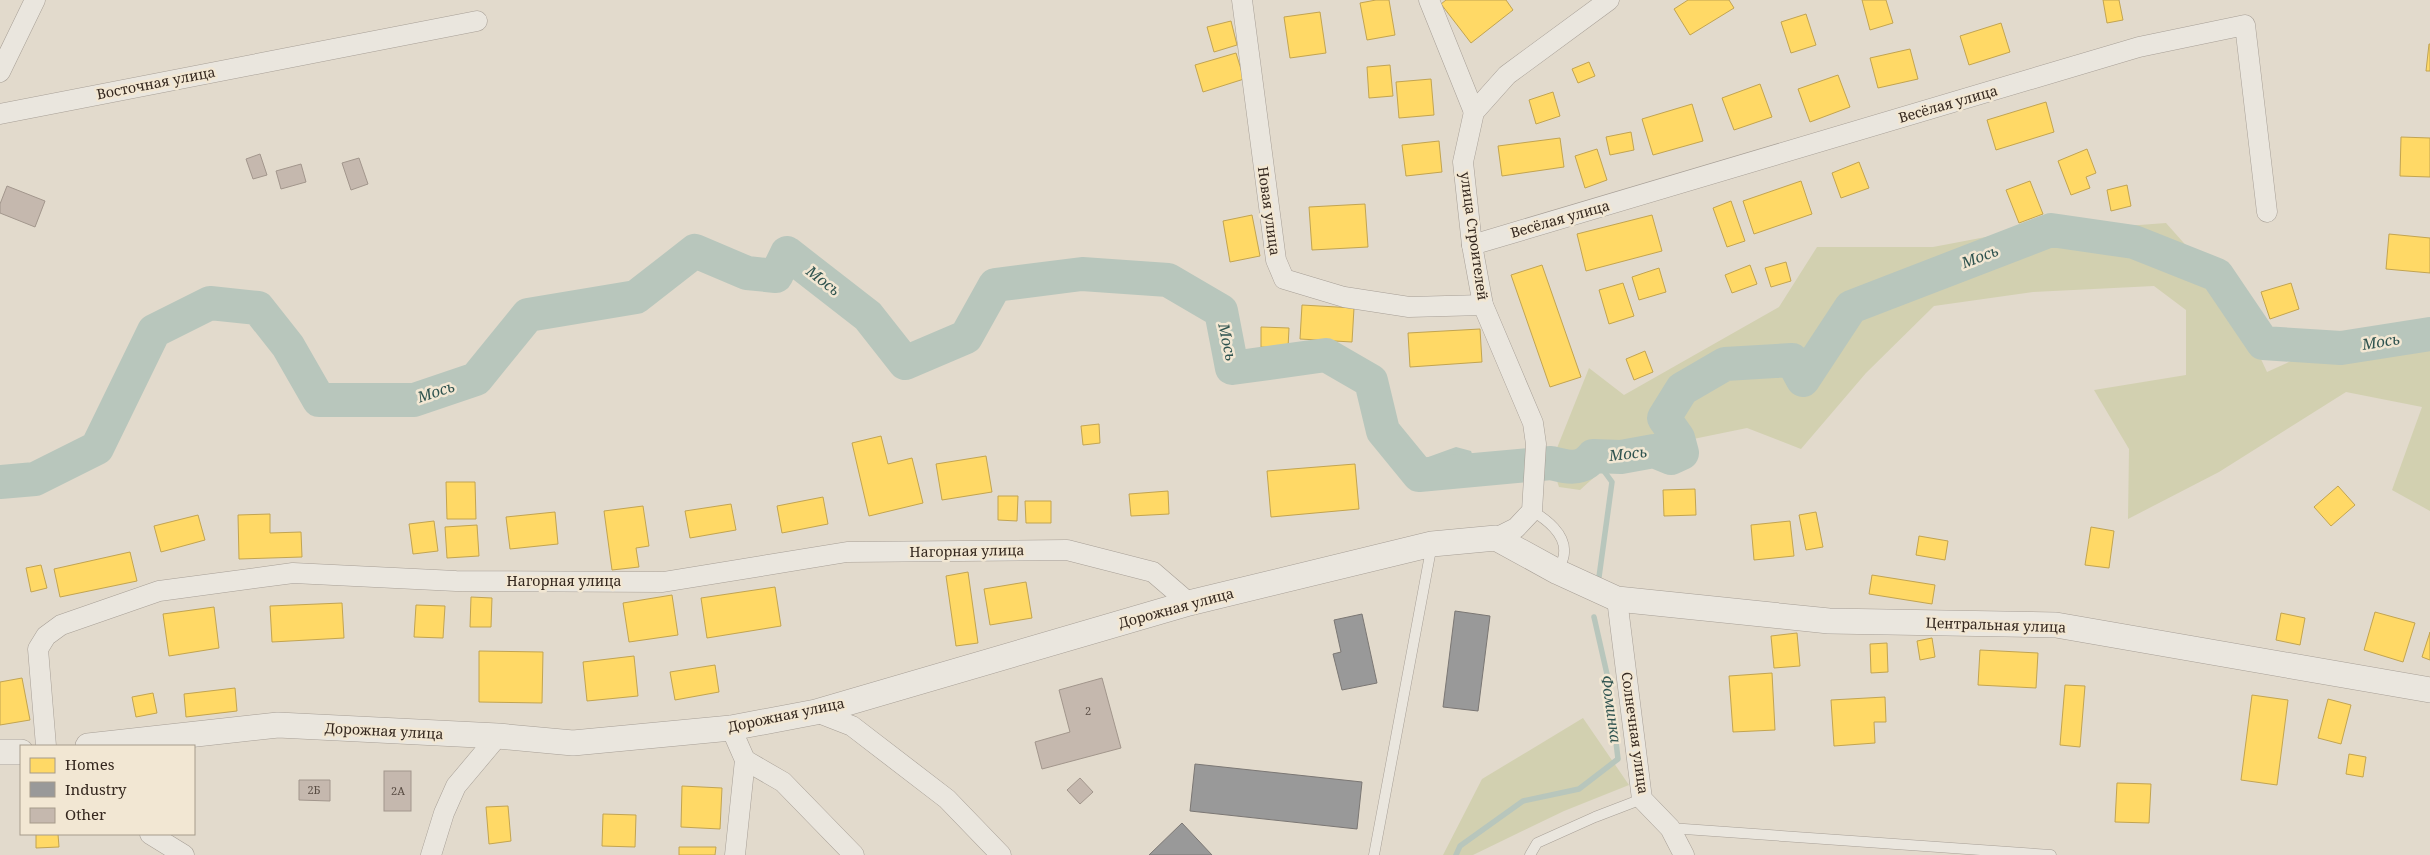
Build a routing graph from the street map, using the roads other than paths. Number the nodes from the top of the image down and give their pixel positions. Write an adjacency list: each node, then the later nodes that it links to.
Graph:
1 (35, 0): 6 (street)
2 (1242, 0): 11 (street, Новая улица)
3 (1429, 0): 7 (street)
4 (1609, 0): 7 (street, улица Строителей)
5 (477, 21): 8 (street, Восточная улица)
6 (0, 72)
7 (1474, 112): 10 (street, улица Строителей)
8 (0, 114)
9 (2267, 212): 10 (street, Весёлая улица)
10 (1472, 245): 11 (street, улица Строителей)
11 (1482, 305): 12 (street, улица Строителей)
12 (1532, 510): 13 (street); 15 (lane)
13 (1496, 538): 14 (street, Дорожная улица); 15 (street, Центральная улица)
14 (1432, 544): 17 (street, Дорожная улица); 33 (lane)
15 (1558, 572): 16 (street, Центральная улица)
16 (1617, 599): 18 (street, Центральная улица); 25 (street, Солнечная улица)
17 (1189, 602): 19 (street, Дорожная улица); 22 (street, Нагорная улица)
18 (2430, 690)
19 (816, 712): 20 (street, Дорожная улица); 28 (street)
20 (731, 728): 21 (street, Дорожная улица); 24 (street)
21 (498, 736): 23 (street, Дорожная улица); 30 (street)
22 (46, 745)
23 (97, 745)
24 (745, 760): 31 (street); 32 (street)
25 (1642, 799): 26 (street, Солнечная улица); 34 (lane)
26 (1670, 828): 35 (street, Солнечная улица); 36 (lane)
27 (152, 835): 29 (street)
28 (1001, 854)
29 (184, 855)
30 (432, 855)
31 (735, 855)
32 (854, 855)
33 (1374, 855)
34 (1530, 855)
35 (1684, 855)
36 (2051, 855)

